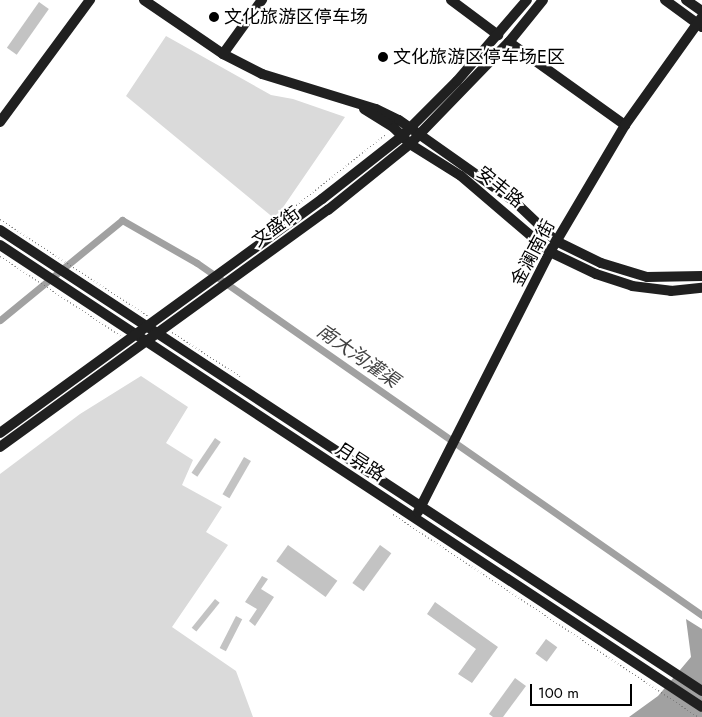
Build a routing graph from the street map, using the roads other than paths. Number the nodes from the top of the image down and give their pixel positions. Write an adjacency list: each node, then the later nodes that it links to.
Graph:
1 (90, 0): 15 (main road)
2 (144, 0): 13 (main road, 安丰路)
3 (262, 0): 13 (main road)
4 (451, 0): 11 (main road)
5 (527, 0): 11 (main road, 文盛街)
6 (543, 0): 12 (main road, 文盛街)
7 (665, 0): 10 (main road)
8 (686, 0): 9 (main road)
9 (702, 12)
10 (700, 23): 16 (main road, 金澜南街)
11 (498, 35): 17 (main road, 文盛街)
12 (509, 42): 16 (main road); 17 (main road, 文盛街)
13 (223, 54): 14 (main road, 安丰路)
14 (315, 89): 17 (main road, 安丰路); 18 (main road, 安丰路)
15 (0, 122)
16 (625, 125): 21 (main road, 金澜南街)
17 (414, 132): 18 (main road, 文盛街); 19 (main road, 文盛街); 21 (main road, 安丰路)
18 (401, 137): 19 (main road, 安丰路); 26 (main road, 文盛街)
19 (410, 144): 23 (main road, 安丰路); 27 (main road, 文盛街)
20 (0, 230): 26 (main road, 月异路)
21 (556, 241): 23 (main road, 金澜南街); 24 (main road, 安丰路)
22 (0, 245): 28 (main road, 月异路)
23 (550, 252): 25 (main road, 安丰路); 32 (main road, 金澜南街)
24 (702, 276)
25 (702, 288)
26 (147, 327): 27 (main road, 月异路); 28 (main road, 文盛街)
27 (157, 332): 29 (main road, 文盛街); 32 (main road, 月异路)
28 (132, 338): 29 (main road, 月异路); 30 (main road, 文盛街)
29 (146, 341): 31 (main road, 文盛街); 33 (main road, 月异路)
30 (0, 433)
31 (0, 448)
32 (420, 508): 33 (main road, 金澜南街); 34 (main road, 月异路)
33 (415, 517): 35 (main road, 月异路)
34 (702, 692)
35 (702, 707)

